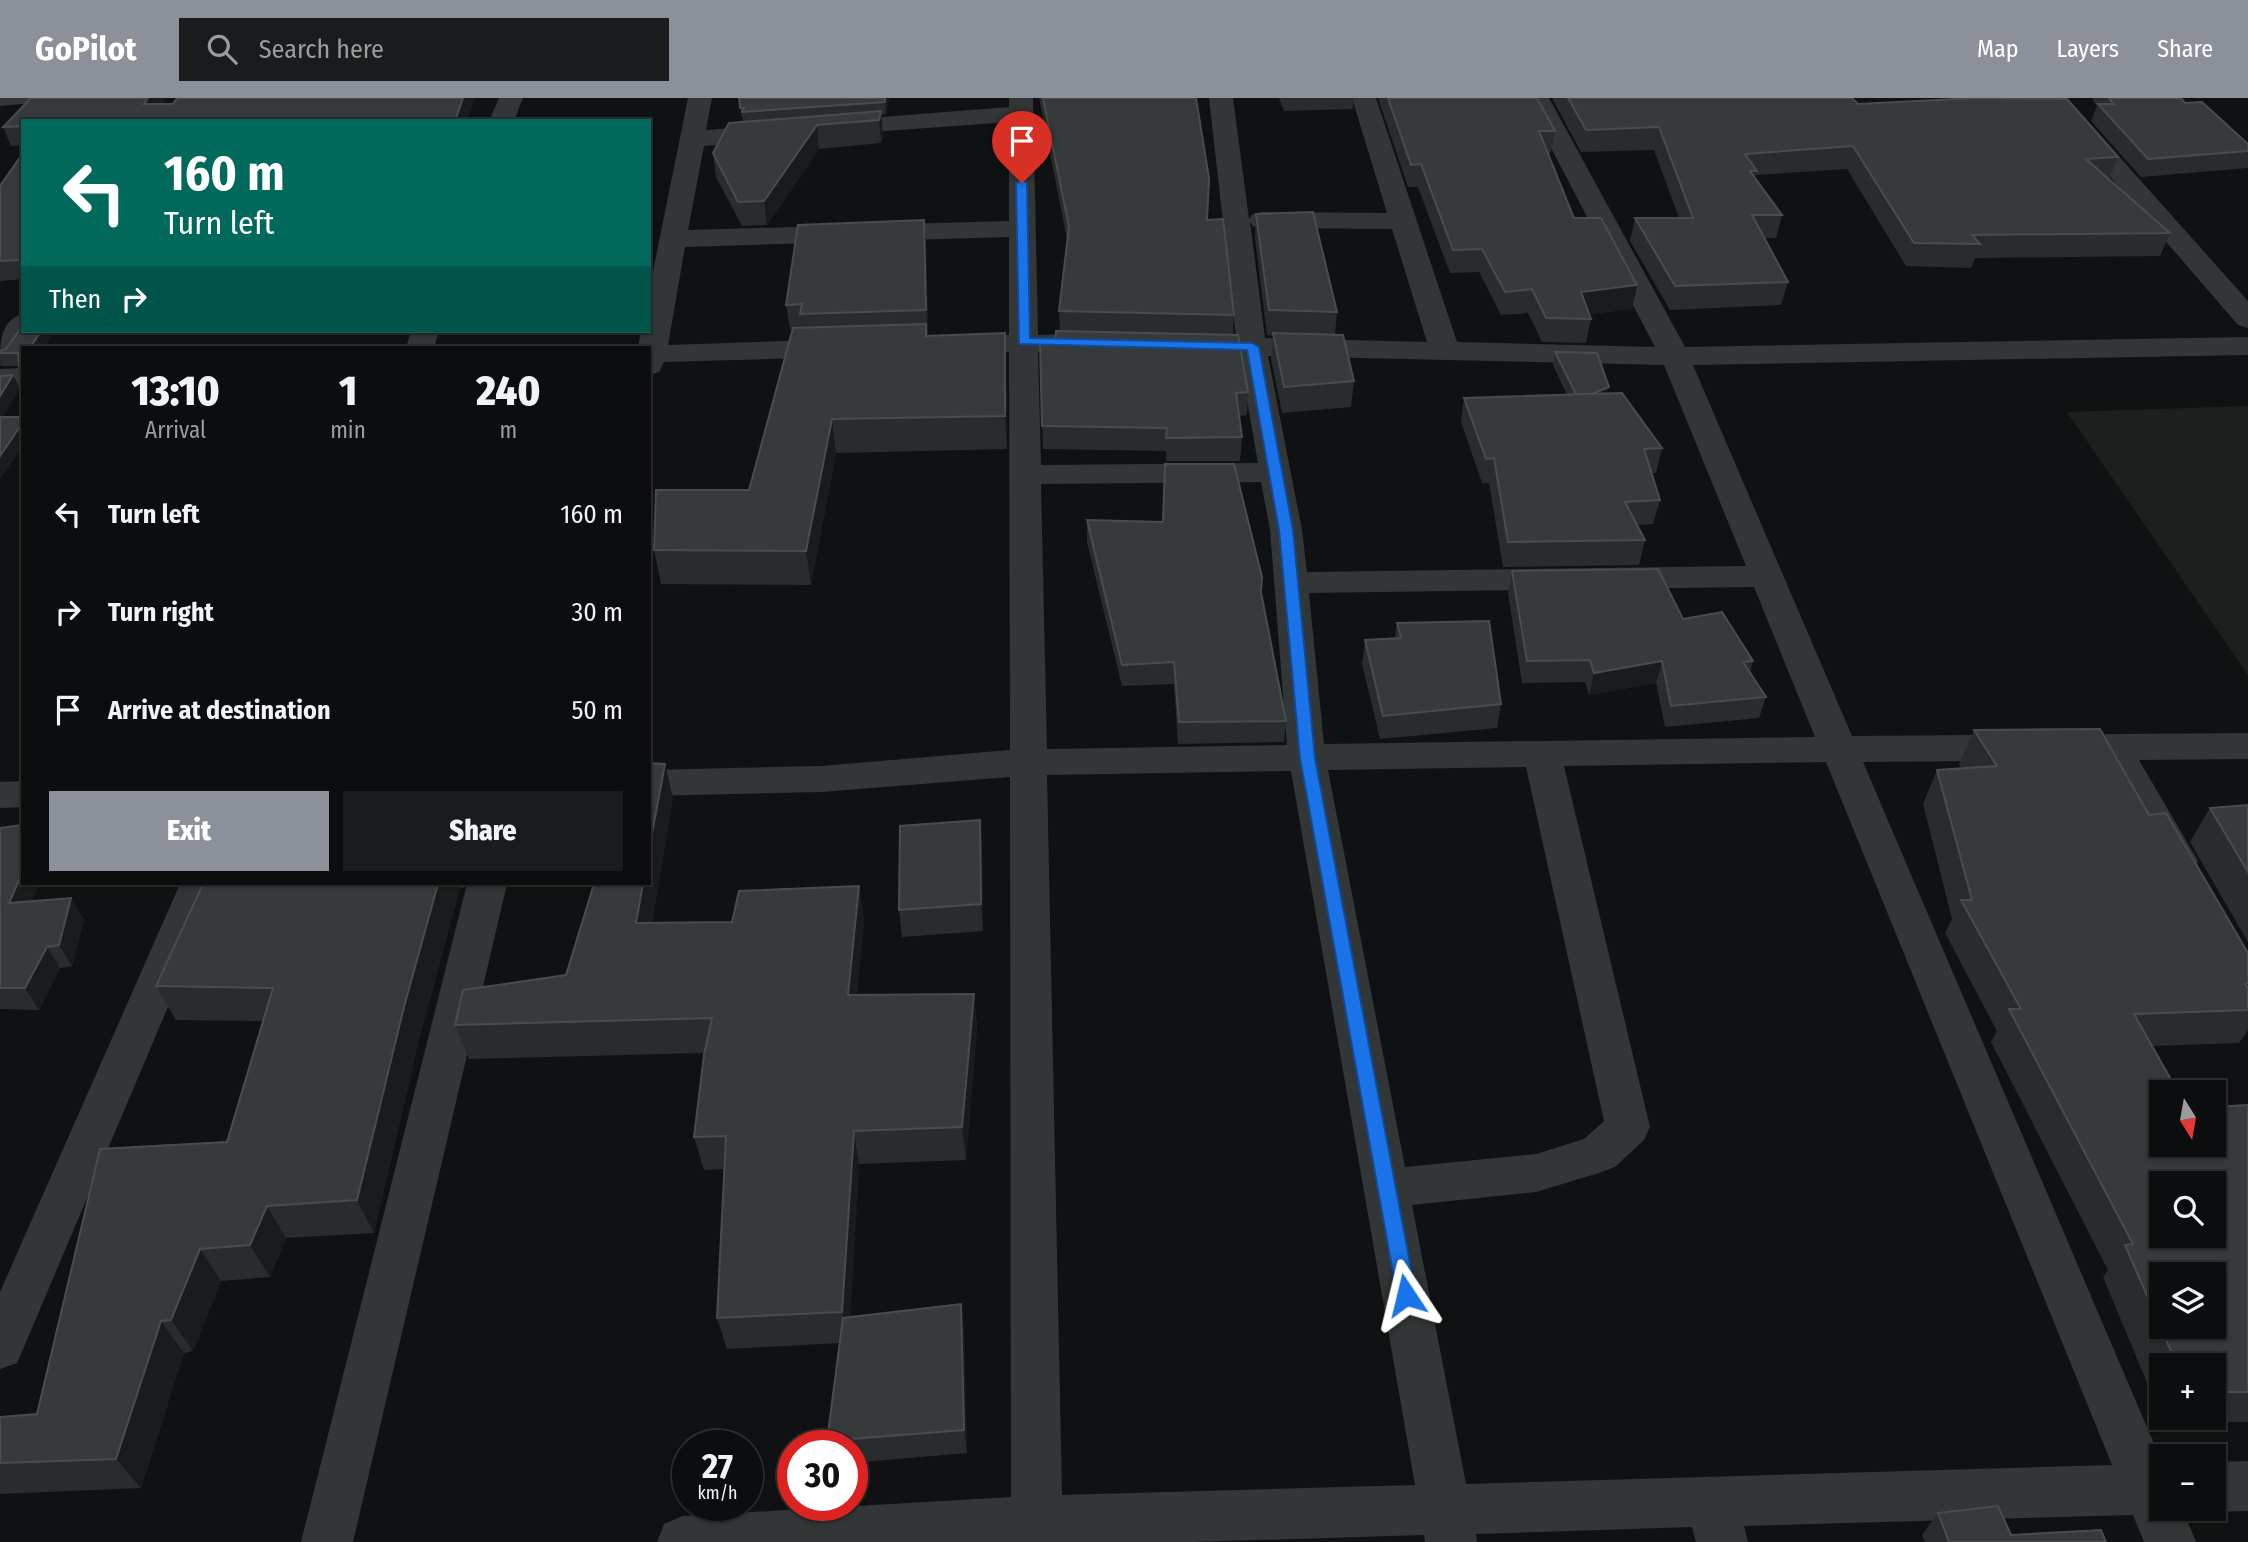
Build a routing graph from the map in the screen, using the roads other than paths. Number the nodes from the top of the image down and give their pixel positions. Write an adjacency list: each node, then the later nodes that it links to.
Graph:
1 (24, 98): 8 (street)
2 (510, 98): 10 (street)
3 (699, 98): 11 (street)
4 (1221, 98): 12 (street)
5 (1364, 98): 13 (street)
6 (1537, 98): 27 (street)
7 (2054, 98): 16 (street)
8 (0, 99)
9 (1021, 106): 11 (street); 14 (street)
10 (502, 119)
11 (692, 139): 15 (street)
12 (1237, 220): 13 (street); 24 (street)
13 (1404, 221): 25 (street)
14 (1023, 229): 15 (street); 18 (street)
15 (674, 239): 28 (street)
16 (2248, 319)
17 (21, 326): 26 (street)
18 (1024, 342): 19 (street); 20 (street); 32 (street)
19 (1118, 344)
20 (928, 345)
21 (1158, 345): 24 (street)
22 (873, 346): 28 (street)
23 (2248, 346): 27 (street)
24 (1252, 347): 25 (street); 31 (street)
25 (1445, 351): 27 (street)
26 (0, 355)
27 (1675, 356): 33 (street)
28 (651, 358)
29 (21, 377): 30 (street)
30 (0, 378)
31 (1276, 472): 32 (street); 34 (street)
32 (1025, 475): 40 (street)
33 (1768, 576): 34 (street); 37 (street)
34 (1291, 583): 39 (street)
35 (2248, 746): 36 (street)
36 (2113, 747): 37 (street); 46 (street)
37 (1840, 749): 38 (street); 49 (street)
38 (1542, 754): 39 (street); 47 (street)
39 (1307, 758): 40 (street); 47 (street)
40 (1028, 762): 41 (street); 56 (street)
41 (651, 783)
42 (21, 794): 43 (street)
43 (0, 795)
44 (200, 885): 48 (street)
45 (487, 885): 57 (street)
46 (2194, 889)
47 (1387, 1188): 55 (street)
48 (0, 1347)
49 (2149, 1475)
50 (2248, 1486): 51 (street)
51 (2226, 1487)
52 (2149, 1489): 54 (street)
53 (2164, 1521): 59 (street)
54 (1717, 1522): 55 (street)
55 (1448, 1526): 56 (street)
56 (1037, 1531): 58 (street)
57 (327, 1542)
58 (683, 1542)
59 (2170, 1542)

